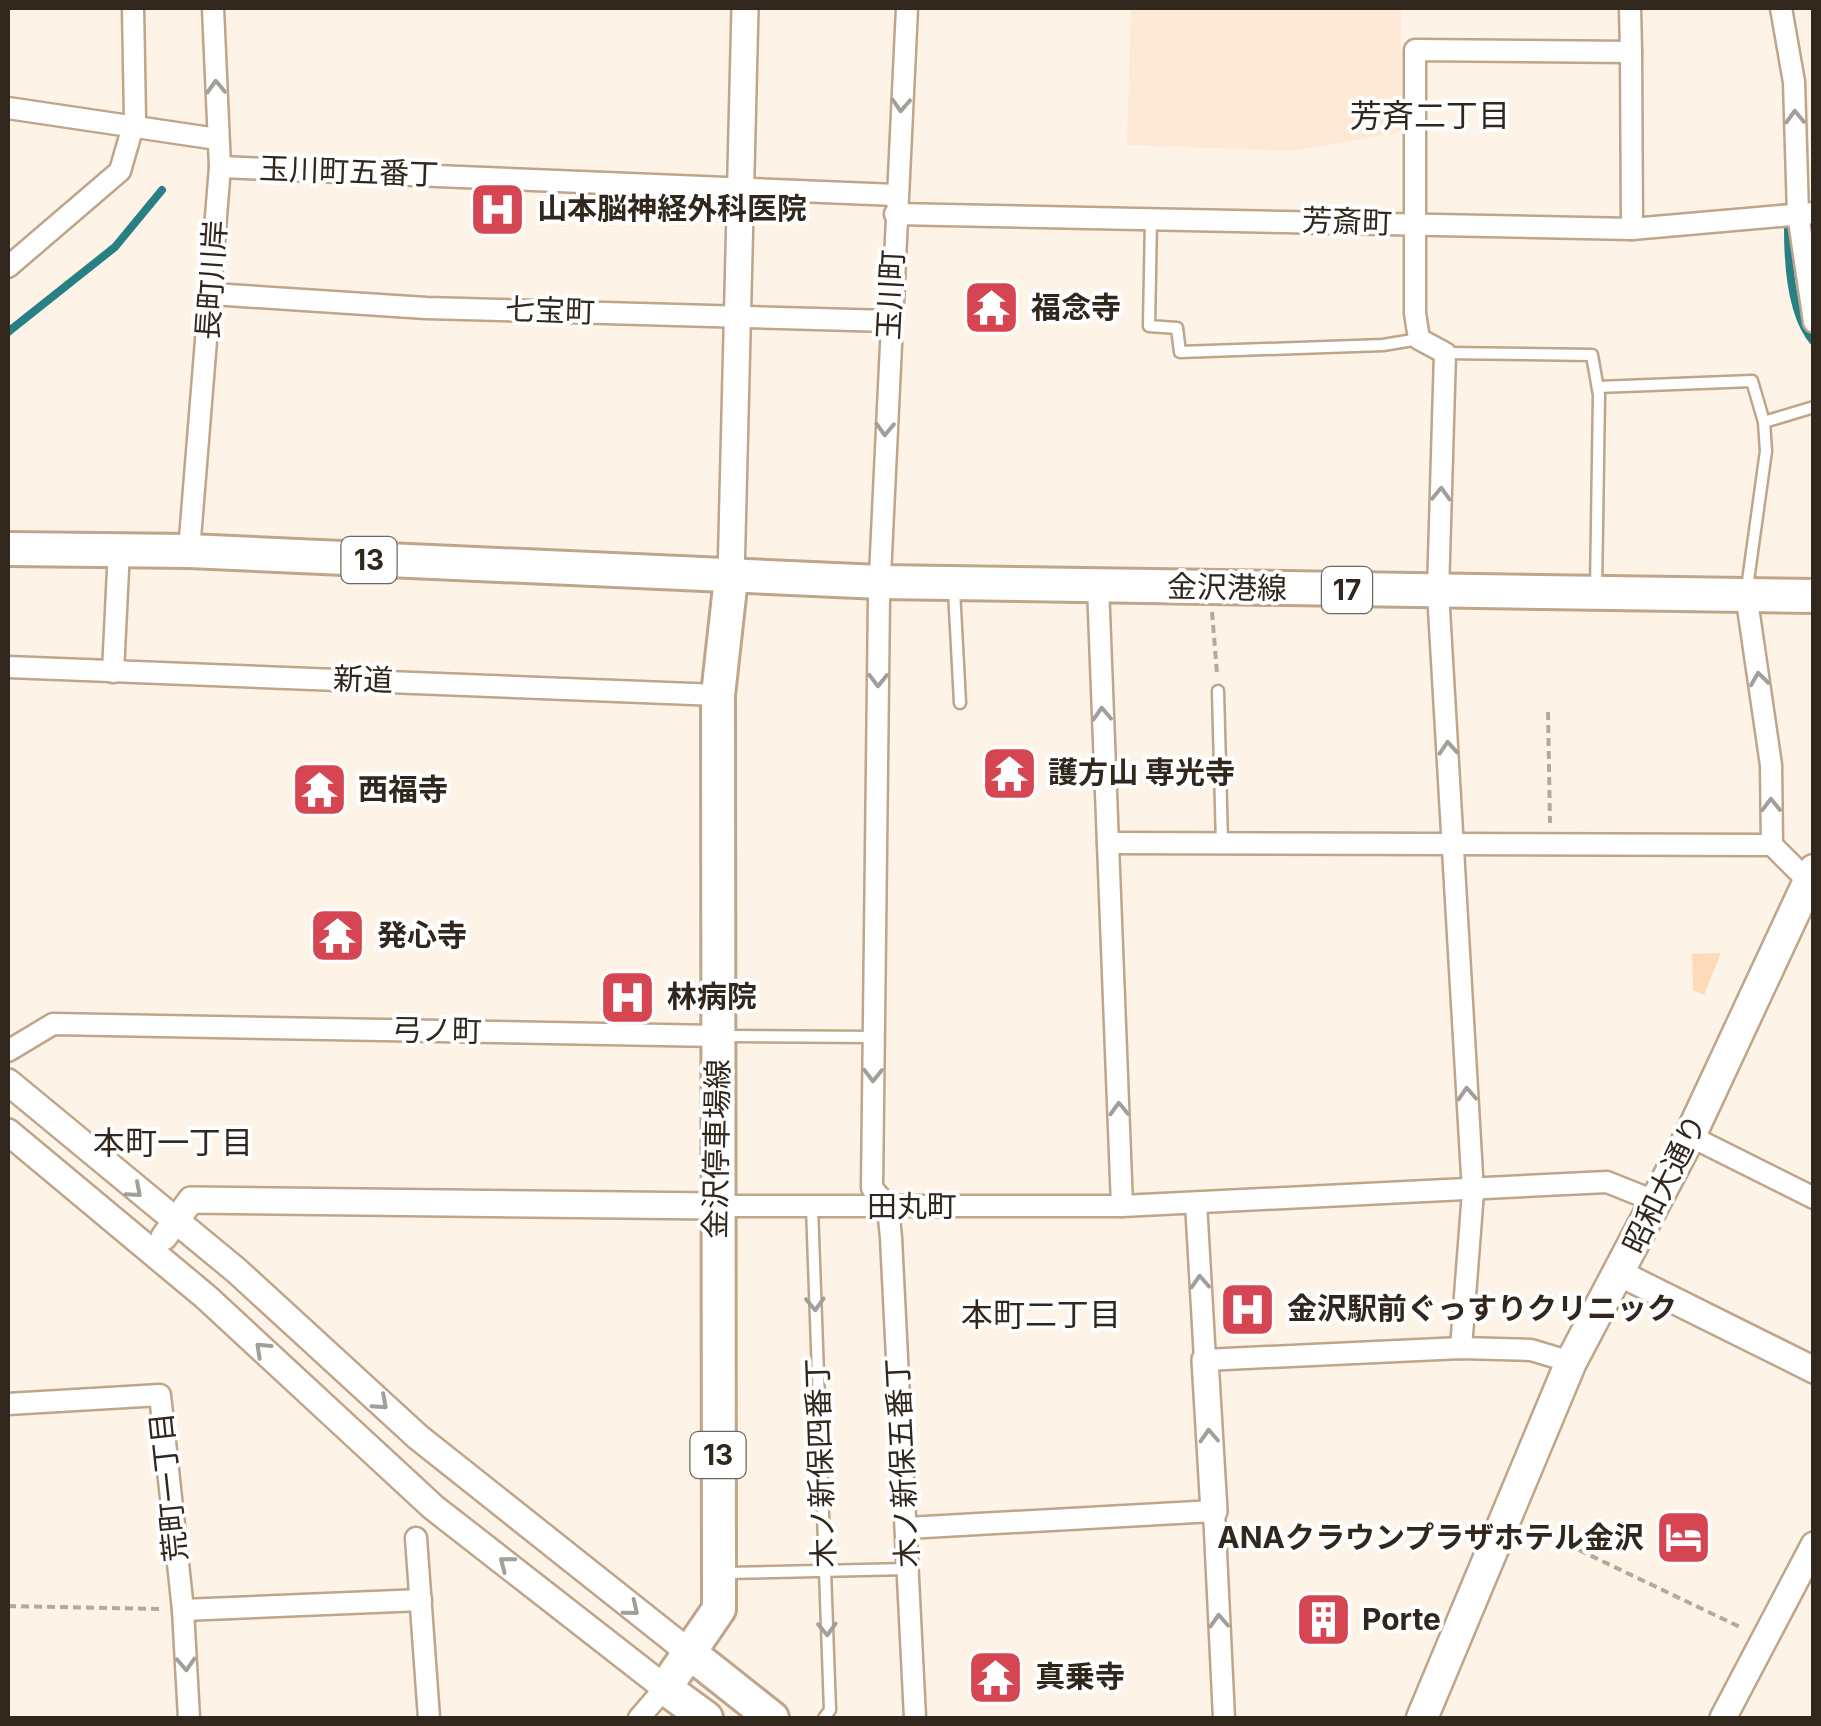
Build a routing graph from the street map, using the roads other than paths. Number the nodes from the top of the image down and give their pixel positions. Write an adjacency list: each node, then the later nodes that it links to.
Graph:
1 (133, 8): 9 (street)
2 (213, 8): 10 (street, 長町川岸, one-way to 2)
3 (745, 8): 12 (street)
4 (907, 8): 13 (street, 玉川町, one-way to 13)
5 (1630, 8): 7 (street)
6 (1780, 8): 14 (street, one-way to 6)
7 (1631, 52): 16 (street); 17 (street)
8 (8, 108): 9 (street)
9 (133, 126): 10 (street); 18 (street)
10 (217, 138): 11 (street, 長町川岸)
11 (220, 167): 12 (street, 玉川町五番丁); 19 (street, 長町川岸)
12 (742, 187): 13 (street, 玉川町五番丁); 20 (street)
13 (896, 205): 15 (street, 芳斎町); 21 (street, 玉川町)
14 (1806, 214): 17 (street, 芳斎町); 22 (street)
15 (1151, 220): 16 (street, 芳斎町); 23 (lane)
16 (1414, 224): 17 (street, 芳斎町); 23 (street)
17 (1632, 229)
18 (8, 266)
19 (212, 294): 20 (street, 七宝町); 30 (street, 長町川岸)
20 (740, 316): 21 (street, 七宝町); 31 (street)
21 (889, 321): 32 (street, 玉川町, one-way to 32)
22 (1814, 322)
23 (1418, 339): 24 (street)
24 (1445, 353): 25 (lane); 36 (street, one-way to 24)
25 (1598, 387): 27 (lane); 35 (lane)
26 (1814, 407): 27 (lane)
27 (1764, 422): 37 (lane)
28 (119, 548): 29 (main road, 13); 30 (main road, 13); 40 (street)
29 (8, 549)
30 (189, 551): 31 (main road, 13)
31 (731, 578): 32 (main road, 17); 42 (main road, 金沢停車場線 / 13)
32 (880, 582): 33 (main road, 金沢港線 / 17); 50 (street, 玉川町, one-way to 50)
33 (954, 584): 34 (main road, 金沢港線 / 17); 43 (lane)
34 (1098, 586): 36 (main road, 金沢港線 / 17); 44 (street, one-way to 34)
35 (1596, 591): 36 (main road, 金沢港線 / 17); 37 (main road, 金沢港線 / 17)
36 (1438, 592): 46 (street, one-way to 36)
37 (1746, 594): 38 (main road, 金沢港線 / 17); 47 (street, one-way to 37)
38 (1814, 596)
39 (8, 668): 40 (street, 新道)
40 (113, 672): 42 (street, 新道)
41 (1218, 691): 45 (lane)
42 (718, 694): 49 (main road, 金沢停車場線 / 13)
43 (960, 703)
44 (1108, 843): 45 (street); 61 (street, one-way to 44)
45 (1222, 844): 46 (street)
46 (1454, 845): 47 (street); 55 (street, one-way to 46)
47 (1772, 845): 48 (street)
48 (1811, 876): 54 (main road, 昭和大通り)
49 (718, 1036): 50 (lane, 弓ノ町); 51 (street, 弓ノ町); 59 (main road, 金沢停車場線 / 13)
50 (874, 1036): 62 (street, 木ノ新保五番丁, one-way to 62)
51 (8, 1051)
52 (8, 1082): 63 (street, one-way to 63)
53 (8, 1132): 64 (street)
54 (1690, 1136): 56 (street); 57 (main road, 昭和大通り)
55 (1472, 1192): 57 (street, 田丸町); 58 (street, 田丸町); 66 (street)
56 (1814, 1198)
57 (1657, 1202): 65 (main road, 昭和大通り)
58 (1196, 1203): 61 (street, 田丸町); 67 (street, one-way to 58)
59 (716, 1206): 60 (street, 田丸町); 63 (street, 田丸町); 77 (main road, 金沢停車場線 / 13)
60 (812, 1206): 62 (street, 田丸町); 76 (lane, 木ノ新保四番丁, one-way to 76)
61 (1122, 1206): 62 (street, 田丸町)
62 (888, 1207): 72 (street, 木ノ新保五番丁)
63 (174, 1222): 64 (street); 80 (street, one-way to 80)
64 (151, 1254): 81 (street, one-way to 64)
65 (1621, 1274): 68 (main road, 昭和大通り); 69 (street)
66 (1461, 1348): 67 (street); 68 (street)
67 (1205, 1360): 71 (street, one-way to 67)
68 (1571, 1362): 90 (main road, 昭和大通り)
69 (1814, 1370)
70 (8, 1404): 79 (street, 荒町一丁目)
71 (1214, 1511): 72 (street); 89 (street, one-way to 71)
72 (907, 1528): 75 (street, 木ノ新保五番丁)
73 (416, 1538): 78 (street)
74 (1814, 1544): 91 (street)
75 (909, 1569): 76 (lane); 88 (street, 木ノ新保五番丁)
76 (824, 1570): 77 (lane); 87 (lane, 木ノ新保四番丁, one-way to 87)
77 (719, 1573): 80 (main road, 金沢停車場線 / 13)
78 (420, 1600): 79 (street); 83 (street)
79 (183, 1610): 82 (street, one-way to 82)
80 (690, 1654): 81 (main road, 金沢停車場線 / 13); 86 (main road)
81 (665, 1688): 84 (street); 85 (main road)
82 (189, 1718)
83 (429, 1718)
84 (638, 1718)
85 (706, 1718)
86 (772, 1718)
87 (824, 1718)
88 (915, 1718)
89 (1224, 1718)
90 (1422, 1718)
91 (1723, 1718)

